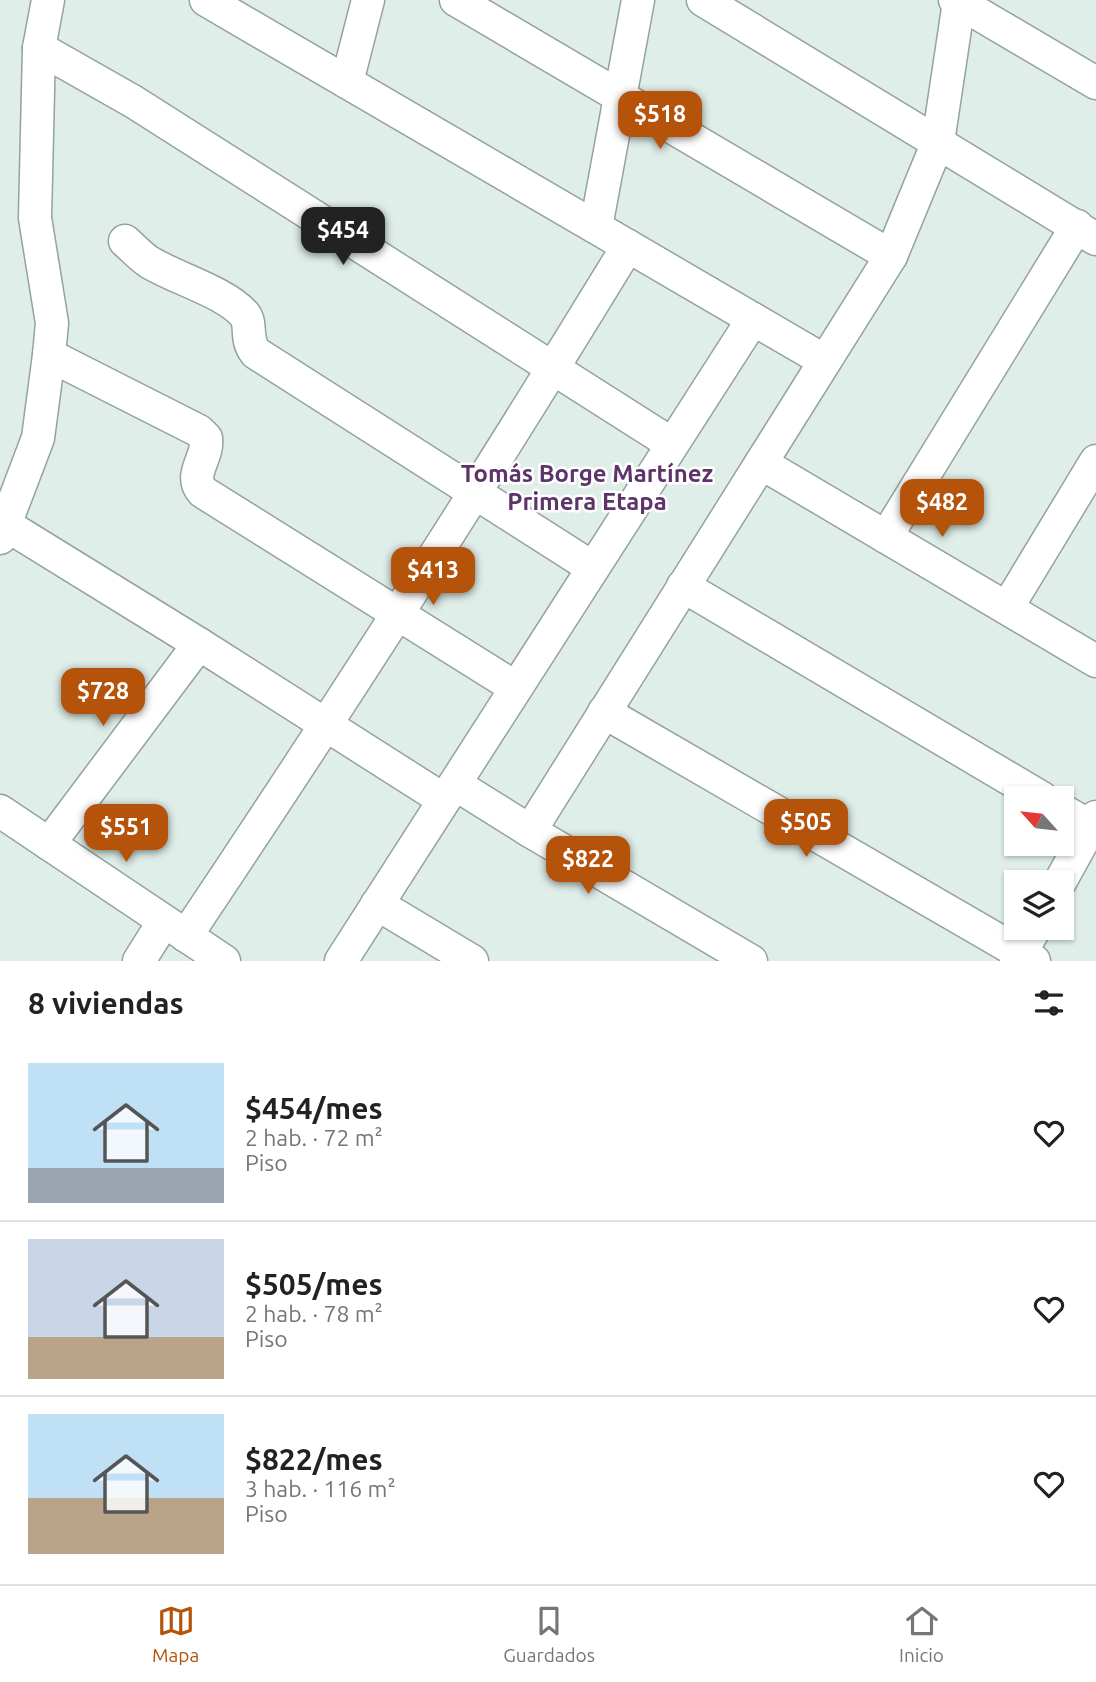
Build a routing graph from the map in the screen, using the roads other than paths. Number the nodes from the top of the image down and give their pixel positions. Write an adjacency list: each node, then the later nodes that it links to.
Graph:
1 (48, 0): 8 (street)
2 (206, 0): 9 (street)
3 (368, 0): 9 (street)
4 (456, 0): 11 (street)
5 (638, 0): 11 (street)
6 (703, 0): 12 (street)
7 (958, 1): 10 (street); 12 (street)
8 (39, 48): 19 (street); 21 (street)
9 (347, 82): 13 (street)
10 (1096, 83)
11 (621, 97): 13 (street); 17 (street)
12 (937, 142): 14 (street); 17 (street)
13 (596, 227): 16 (street)
14 (1086, 233): 27 (street)
15 (125, 241): 25 (street)
16 (628, 246): 18 (street); 21 (street)
17 (891, 256): 20 (street)
18 (753, 319): 20 (street); 22 (street)
19 (49, 355): 26 (street); 31 (street)
20 (825, 361): 24 (street)
21 (553, 370): 22 (street); 25 (street)
22 (672, 444): 28 (street)
23 (1096, 461): 30 (street)
24 (761, 463): 27 (street); 29 (street)
25 (475, 492): 28 (street); 31 (street)
26 (3, 531): 32 (street)
27 (886, 537): 30 (street)
28 (593, 568): 34 (street)
29 (683, 586): 35 (street); 37 (street)
30 (1007, 608): 33 (street)
31 (398, 613): 34 (street); 36 (street)
32 (199, 644): 36 (street); 43 (street)
33 (1096, 661)
34 (516, 688): 38 (street)
35 (604, 712): 42 (street); 47 (street)
36 (327, 725): 38 (street); 46 (street)
37 (1022, 786)
38 (449, 792): 42 (street); 45 (street)
39 (0, 811): 43 (street)
40 (1074, 816): 41 (street)
41 (1094, 825): 44 (street)
42 (530, 831): 52 (street)
43 (50, 844): 46 (street)
44 (1067, 870)
45 (377, 904): 50 (street); 51 (street)
46 (175, 929): 48 (street); 49 (street)
47 (1026, 951)
48 (139, 961)
49 (224, 961)
50 (341, 961)
51 (472, 961)
52 (751, 961)

